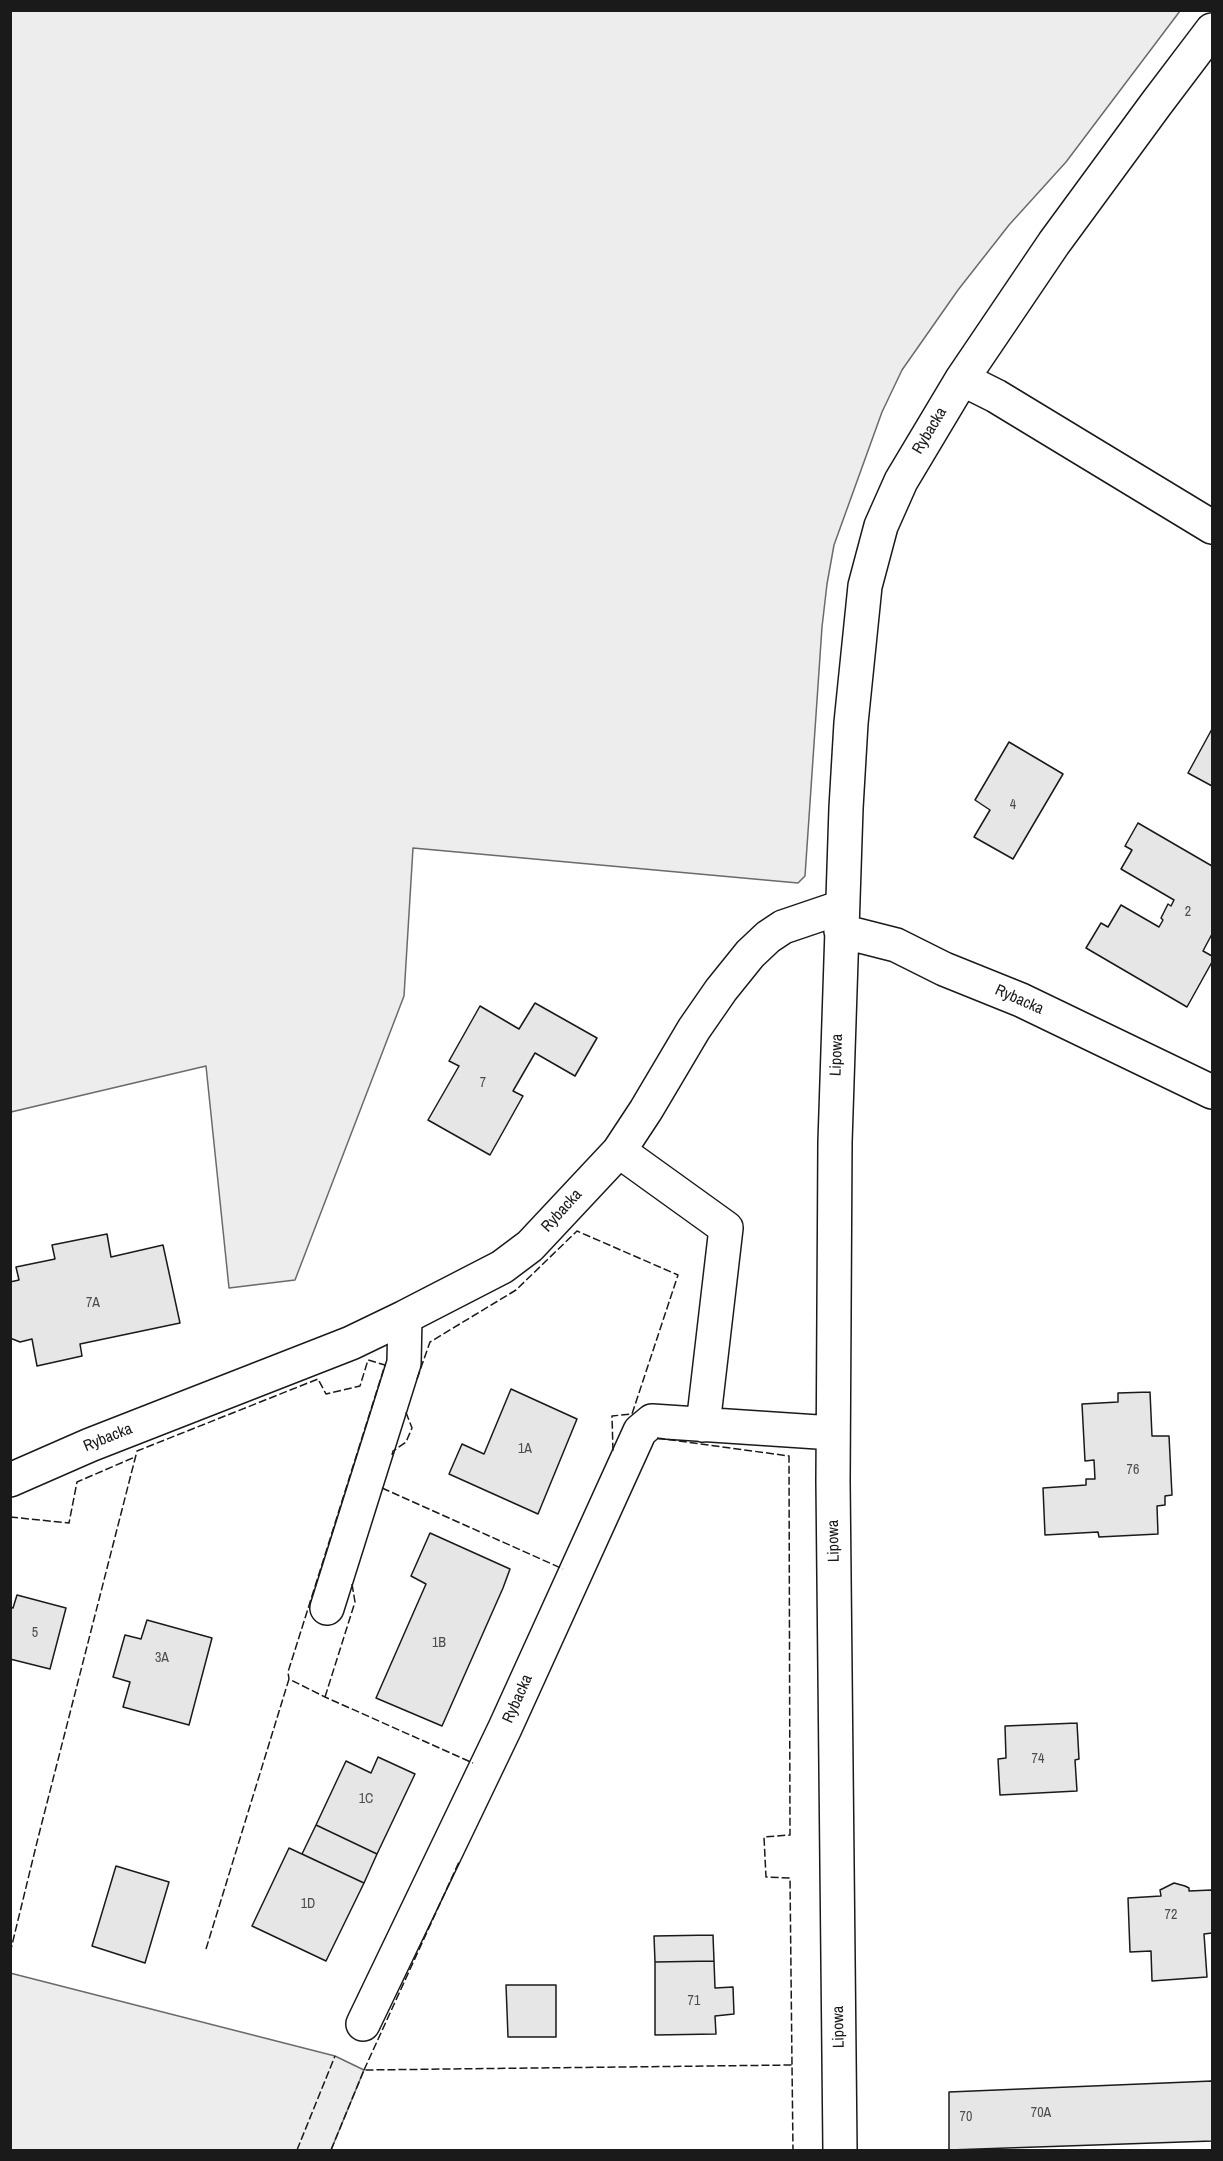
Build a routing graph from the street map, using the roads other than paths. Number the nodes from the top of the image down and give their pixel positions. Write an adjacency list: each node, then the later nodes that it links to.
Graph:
1 (1212, 30): 2 (street, Rybacka)
2 (962, 379): 3 (street); 4 (street, Rybacka)
3 (1212, 527)
4 (842, 919): 5 (street, Rybacka); 6 (street, Rybacka); 9 (street, Lipowa)
5 (1212, 1092)
6 (619, 1151): 7 (street, Rybacka); 8 (street)
7 (405, 1317): 10 (street, Rybacka); 11 (street)
8 (703, 1425): 9 (street, Rybacka); 12 (street, Rybacka)
9 (833, 1433): 13 (street, Lipowa)
10 (10, 1479)
11 (327, 1608)
12 (363, 2024)
13 (840, 2151)

